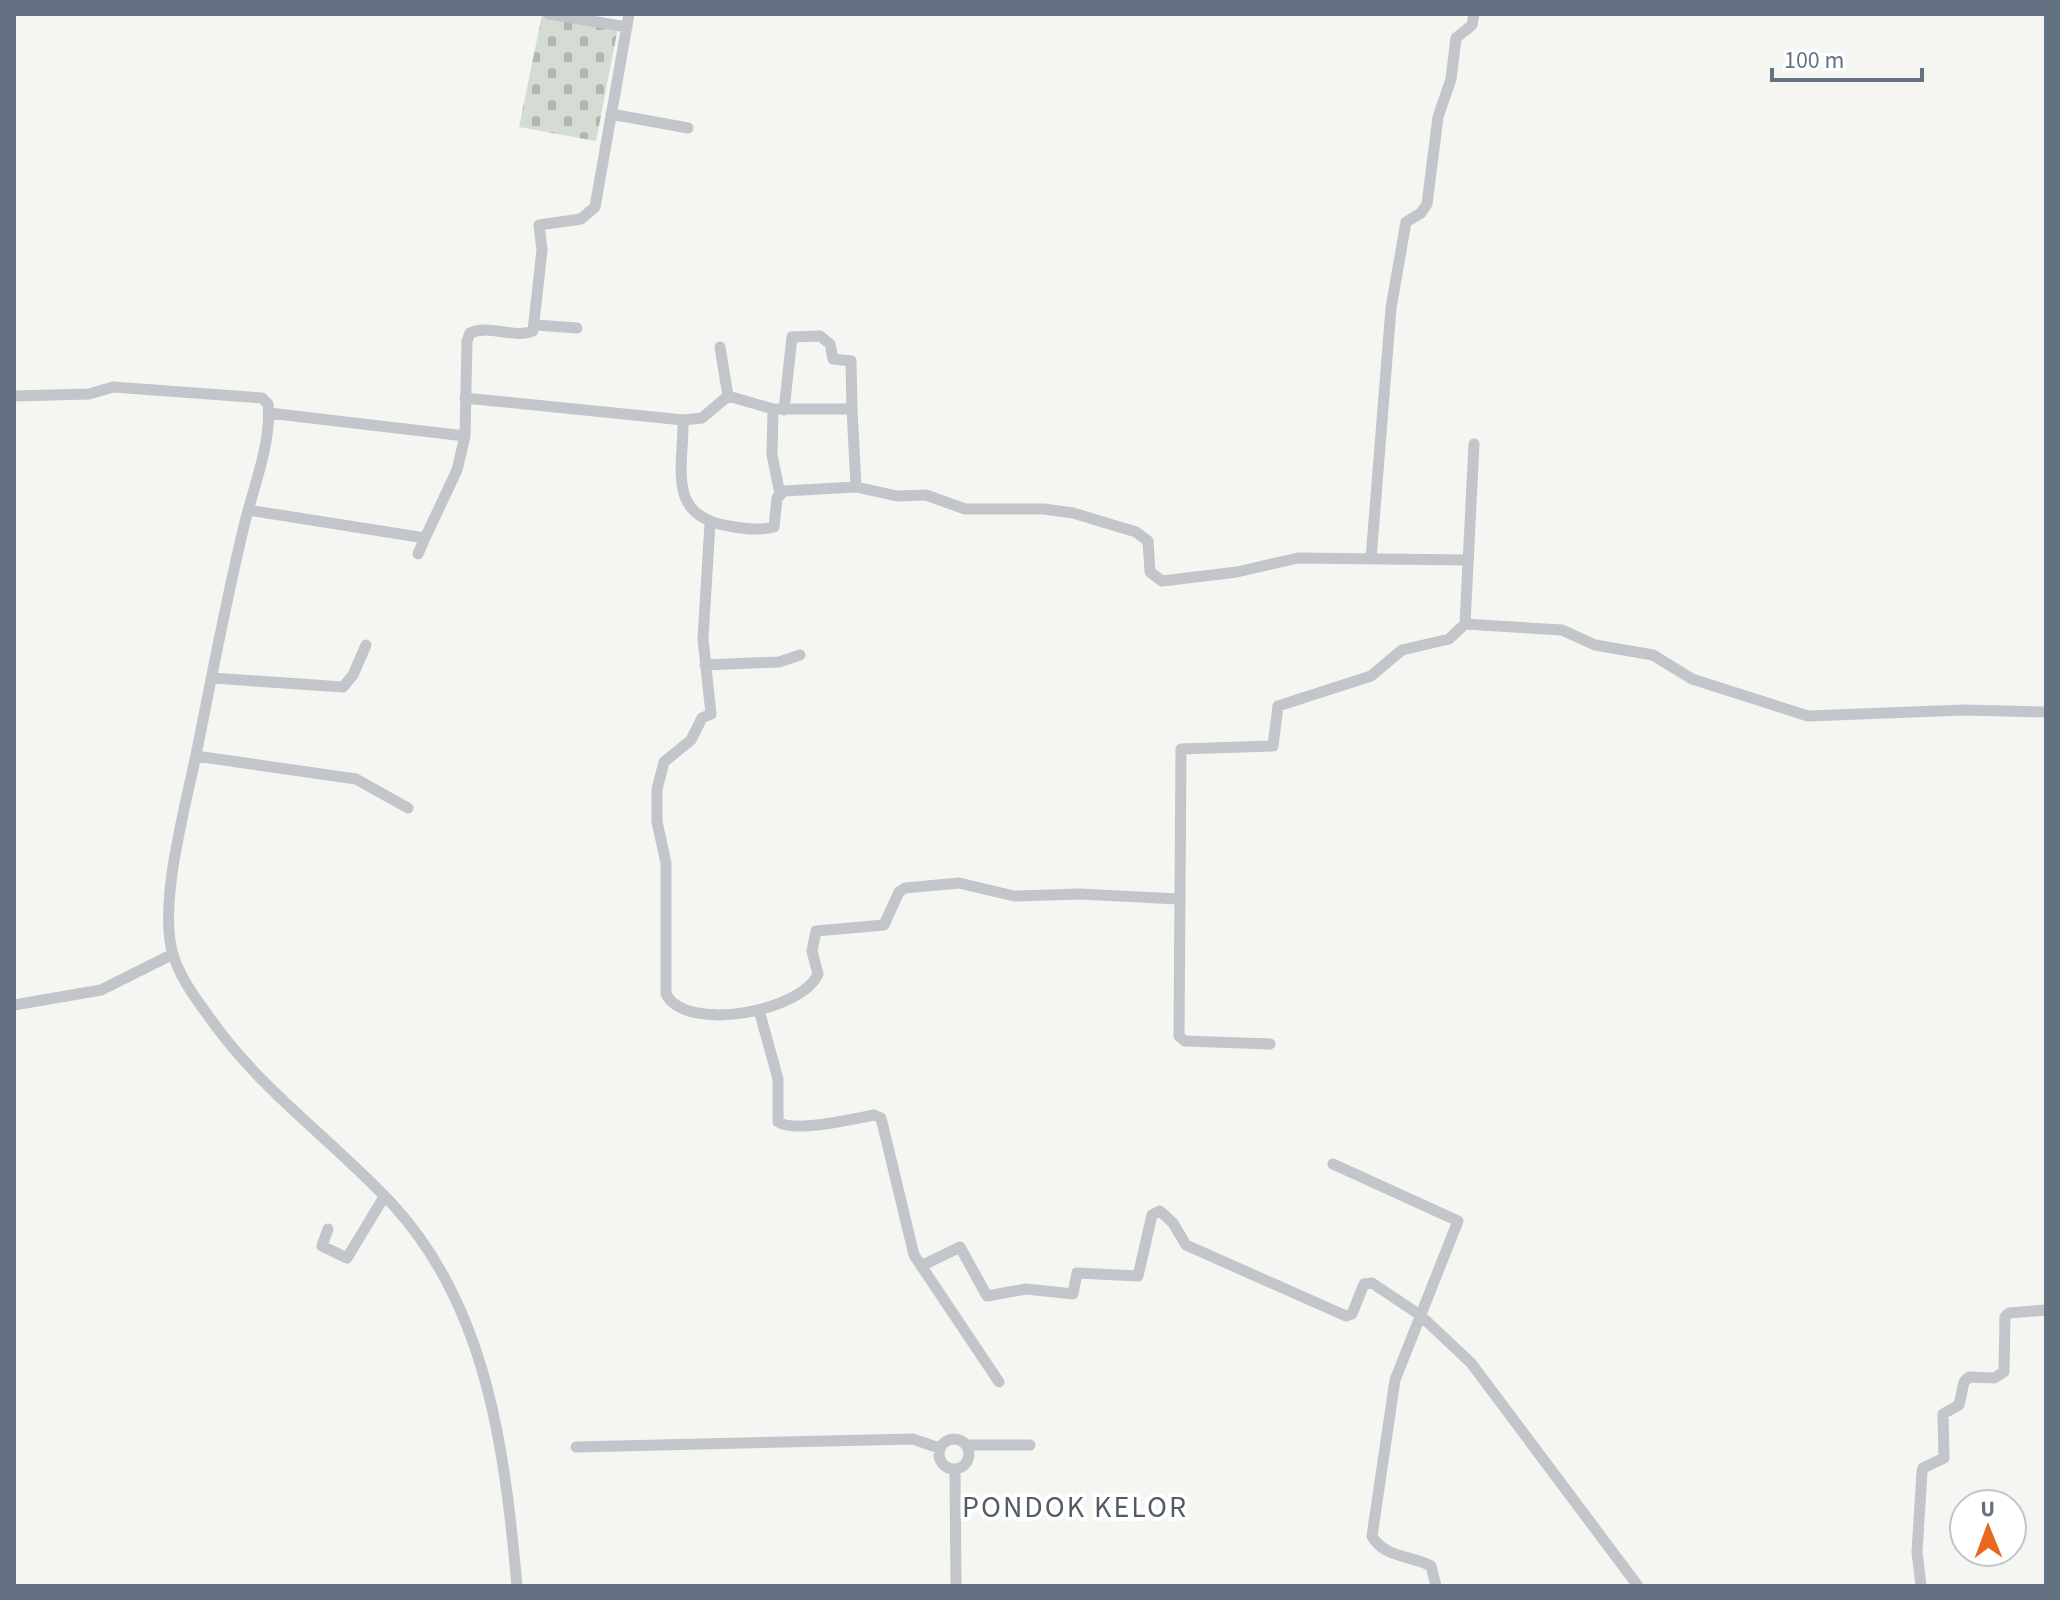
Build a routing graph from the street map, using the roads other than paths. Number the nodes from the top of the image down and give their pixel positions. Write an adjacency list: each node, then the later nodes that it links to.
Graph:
1 (549, 14): 4 (street)
2 (629, 14): 4 (street)
3 (1474, 14): 25 (street)
4 (627, 27): 5 (street)
5 (611, 114): 6 (street); 7 (street)
6 (688, 128)
7 (536, 325): 8 (street); 12 (street)
8 (577, 328)
9 (720, 347): 11 (street)
10 (14, 396): 15 (street)
11 (728, 396): 13 (street); 16 (street)
12 (465, 398): 16 (street); 17 (street)
13 (778, 409): 14 (street); 14 (street); 20 (street)
14 (852, 409): 19 (street)
15 (269, 413): 17 (street); 21 (street)
16 (683, 420): 22 (street)
17 (465, 436): 23 (street)
18 (1474, 444): 26 (street)
19 (856, 487): 20 (street); 25 (street)
20 (780, 494): 22 (street)
21 (248, 510): 23 (street); 31 (street)
22 (710, 523): 30 (street)
23 (425, 538): 24 (street)
24 (418, 554)
25 (1371, 559): 26 (street)
26 (1468, 560): 27 (street)
27 (1465, 624): 32 (street); 35 (street)
28 (366, 645): 31 (street)
29 (800, 655): 30 (street)
30 (705, 665): 38 (street)
31 (212, 678): 33 (street)
32 (2046, 712)
33 (196, 756): 34 (street); 36 (street)
34 (408, 808)
35 (1178, 899): 38 (street); 39 (street)
36 (173, 954): 37 (street); 41 (street)
37 (14, 1005)
38 (759, 1010): 43 (street)
39 (1270, 1044)
40 (1333, 1164): 45 (street)
41 (384, 1197): 42 (street); 52 (street)
42 (328, 1229)
43 (921, 1266): 45 (street); 46 (street)
44 (2046, 1310): 56 (street)
45 (1420, 1315): 54 (street); 55 (street)
46 (999, 1382)
47 (967, 1445): 48 (street); 50 (street); 51 (street)
48 (1030, 1445)
49 (576, 1447): 50 (street)
50 (939, 1448): 51 (street)
51 (955, 1470): 53 (street)
52 (517, 1586)
53 (956, 1586)
54 (1436, 1586)
55 (1638, 1586)
56 (1921, 1586)

